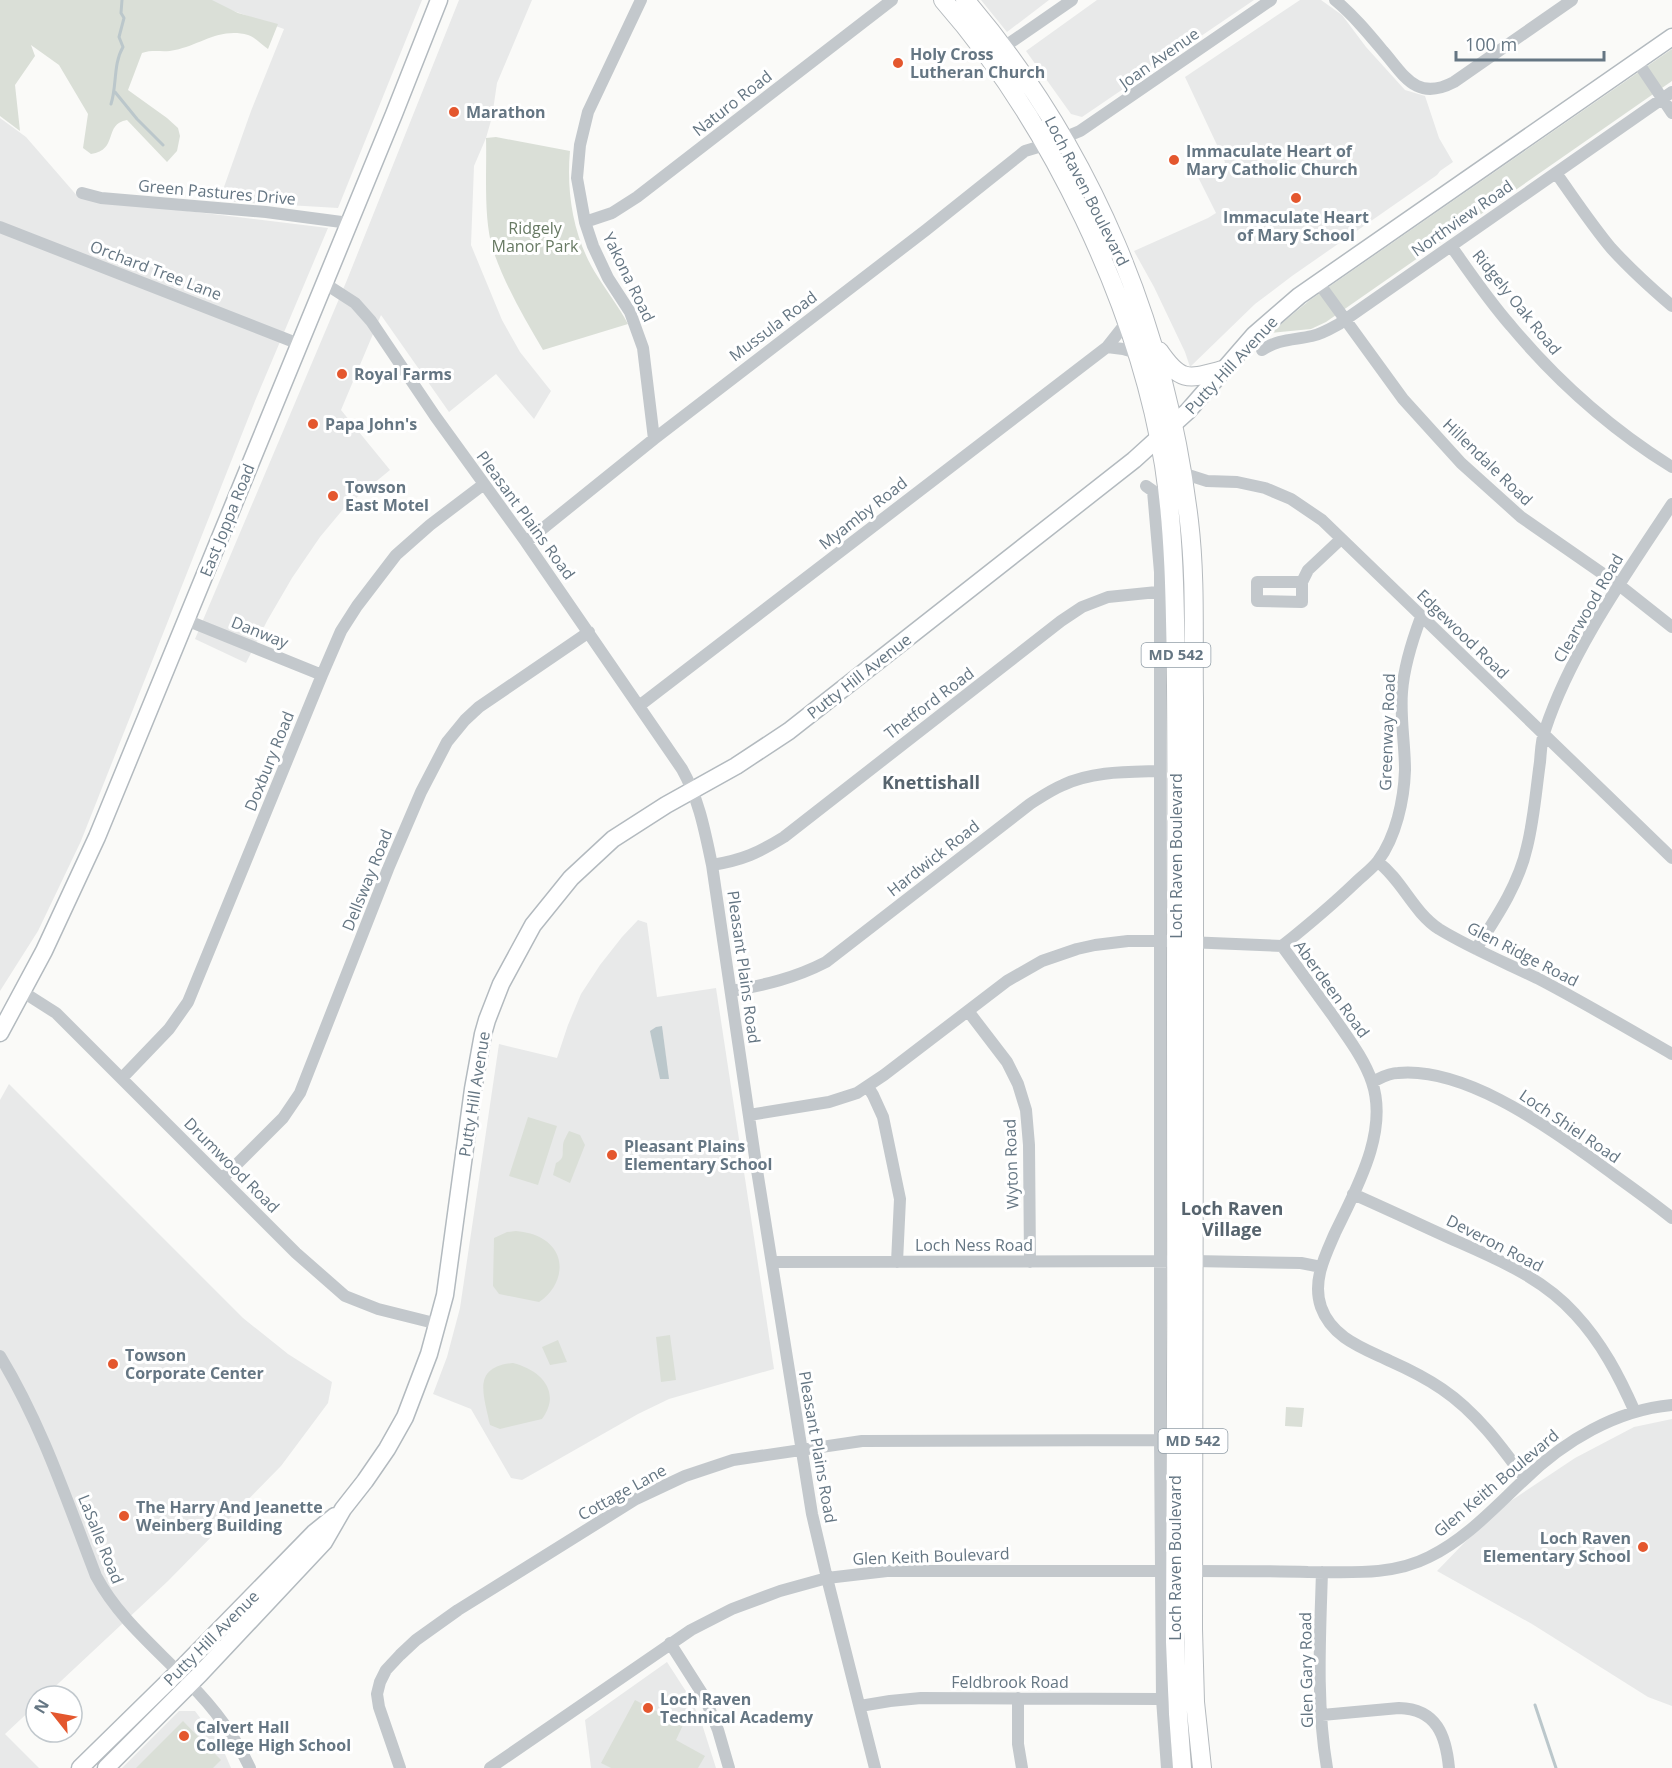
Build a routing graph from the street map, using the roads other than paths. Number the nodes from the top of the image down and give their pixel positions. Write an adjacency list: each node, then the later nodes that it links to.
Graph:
1 (439, 0): 20 (street, East Joppa Road)
2 (641, 0): 19 (street, Yakona Road)
3 (892, 0): 19 (street, Naturo Road)
4 (943, 0): 16 (main road, Loch Raven Boulevard / MD 542)
5 (965, 0): 11 (main road, Loch Raven Boulevard / MD 542)
6 (1072, 0): 11 (street)
7 (1271, 0): 15 (street, Joan Avenue)
8 (1572, 0): 9 (street)
9 (1343, 2)
10 (1672, 37): 12 (street, Putty Hill Avenue)
11 (1004, 47): 15 (main road, Loch Raven Boulevard / MD 542)
12 (1636, 61): 13 (street); 23 (street, Putty Hill Avenue)
13 (1667, 96): 14 (street); 17 (street, Northview Road)
14 (1672, 113)
15 (1063, 138): 16 (main road); 28 (main road, Loch Raven Boulevard / MD 542)
16 (1045, 145): 27 (main road, Loch Raven Boulevard / MD 542); 35 (street, Mussula Road)
17 (1556, 173): 22 (street, Northview Road); 25 (street)
18 (82, 193): 20 (street, Green Pastures Drive)
19 (585, 222): 35 (street, Yakona Road)
20 (349, 223): 24 (street, East Joppa Road)
21 (0, 226): 29 (street, Orchard Tree Lane)
22 (1450, 246): 26 (street, Northview Road); 37 (street, Ridgely Oak Road)
23 (1318, 282): 26 (street, Hillendale Road); 33 (street, Putty Hill Avenue)
24 (324, 283): 29 (street, East Joppa Road); 39 (street, Pleasant Plains Road)
25 (1672, 306)
26 (1345, 319): 31 (street, Northview Road); 45 (street, Hillendale Road)
27 (1126, 324): 30 (street, Myamby Road); 32 (main road, Loch Raven Boulevard / MD 542)
28 (1153, 343): 33 (main road); 34 (main road, Loch Raven Boulevard / MD 542)
29 (299, 344): 48 (street, East Joppa Road)
30 (1107, 347): 32 (street); 52 (street, Myamby Road)
31 (1262, 350)
32 (1137, 353): 36 (main road, Loch Raven Boulevard / MD 542)
33 (1223, 370): 34 (street, Putty Hill Avenue)
34 (1174, 425): 36 (street, Putty Hill Avenue); 38 (main road, Loch Raven Boulevard / MD 542)
35 (654, 439): 43 (street, Mussula Road)
36 (1159, 439): 46 (main road, Loch Raven Boulevard / MD 542); 55 (street, Putty Hill Avenue)
37 (1672, 467)
38 (1183, 482): 42 (street, Edgewood Road); 59 (main road, Loch Raven Boulevard / MD 542)
39 (484, 484): 43 (street, Pleasant Plains Road); 51 (street, Doxbury Road)
40 (1146, 486): 46 (street, Loch Raven Boulevard)
41 (1672, 504): 45 (street, Clearwood Road)
42 (1341, 539): 44 (street); 47 (street, Edgewood Road)
43 (526, 542): 50 (street, Pleasant Plains Road)
44 (1302, 582)
45 (1619, 585): 49 (street, Hillendale Road); 53 (street, Clearwood Road)
46 (1167, 591): 54 (street, Loch Raven Boulevard); 58 (street, Thetford Road); 59 (main road, Loch Raven Boulevard / MD 542)
47 (1421, 617): 53 (street, Edgewood Road); 57 (street, Greenway Road)
48 (186, 620): 51 (street, Danway); 63 (street, East Joppa Road)
49 (1672, 627)
50 (589, 632): 52 (street, Pleasant Plains Road); 71 (street, Dellsway Road)
51 (322, 675): 67 (street, Doxbury Road)
52 (639, 706): 55 (street, Pleasant Plains Road)
53 (1543, 734): 56 (street, Edgewood Road); 61 (street, Clearwood Road)
54 (1161, 771): 59 (street, Loch Raven Boulevard); 62 (street, Hardwick Road)
55 (693, 790): 58 (street, Pleasant Plains Road); 79 (street, Putty Hill Avenue)
56 (1672, 858)
57 (1378, 862): 60 (street, Greenway Road); 61 (street, Glen Ridge Road)
58 (712, 865): 62 (street, Pleasant Plains Road)
59 (1177, 942): 60 (street, Aberdeen Road); 64 (street, Aberdeen Road); 74 (main road, Loch Raven Boulevard / MD 542); 74 (street, Loch Raven Boulevard)
60 (1282, 946): 68 (street, Aberdeen Road)
61 (1476, 949): 66 (street, Glen Ridge Road)
62 (731, 991): 70 (street, Pleasant Plains Road)
63 (23, 992): 65 (street, East Joppa Road); 67 (street, Drumwood Road)
64 (968, 1011): 69 (street, Aberdeen Road); 77 (street, Wyton Road)
65 (0, 1033)
66 (1672, 1054)
67 (122, 1078): 71 (street, Drumwood Road)
68 (1372, 1082): 72 (street, Aberdeen Road); 73 (street, Loch Shiel Road)
69 (868, 1087): 70 (street, Aberdeen Road); 76 (street)
70 (749, 1115): 75 (street, Pleasant Plains Road)
71 (222, 1179): 79 (street, Drumwood Road)
72 (1353, 1194): 78 (street, Aberdeen Road); 82 (street, Deveron Road)
73 (1672, 1218)
74 (1176, 1261): 77 (street, Loch Ness Road); 78 (street, Loch Ness Road); 83 (street, Loch Raven Boulevard); 86 (main road, Loch Raven Boulevard / MD 542)
75 (772, 1262): 76 (street, Loch Ness Road); 84 (street, Pleasant Plains Road)
76 (897, 1262): 77 (street, Loch Ness Road)
77 (1030, 1262)
78 (1321, 1267): 85 (street, Aberdeen Road)
79 (438, 1324): 90 (street, Putty Hill Avenue)
80 (0, 1356): 90 (street, LaSalle Road)
81 (1672, 1405): 82 (street, Glen Keith Boulevard)
82 (1635, 1412): 85 (street, Glen Keith Boulevard)
83 (1160, 1440): 84 (street, Cottage Lane); 86 (street, Loch Raven Boulevard)
84 (801, 1449): 88 (street, Pleasant Plains Road); 98 (street, Cottage Lane)
85 (1525, 1479): 87 (street, Glen Keith Boulevard)
86 (1177, 1571): 87 (street, Glen Keith Boulevard); 88 (street, Glen Keith Boulevard); 92 (street, Loch Raven Boulevard); 104 (main road, Loch Raven Boulevard / MD 542); 105 (main road, Loch Raven Boulevard / MD 542)
87 (1322, 1572): 94 (street, Glen Gary Road)
88 (826, 1578): 89 (street, Glen Keith Boulevard); 93 (street, Pleasant Plains Road)
89 (670, 1643): 99 (street, Glen Keith Boulevard); 100 (street)
90 (184, 1678): 95 (street, Putty Hill Avenue); 96 (street, Putty Hill Avenue); 97 (street, LaSalle Road)
91 (1018, 1698): 92 (street, Feldbrook Road); 93 (street, Feldbrook Road); 102 (street)
92 (1162, 1699): 103 (street, Loch Raven Boulevard)
93 (860, 1706): 101 (street, Pleasant Plains Road)
94 (1322, 1715): 106 (street, Glen Gary Road); 107 (street)
95 (80, 1768)
96 (106, 1768)
97 (250, 1768)
98 (400, 1768)
99 (490, 1768)
100 (729, 1768)
101 (875, 1768)
102 (1022, 1768)
103 (1167, 1768)
104 (1182, 1768)
105 (1202, 1768)
106 (1327, 1768)
107 (1449, 1768)

